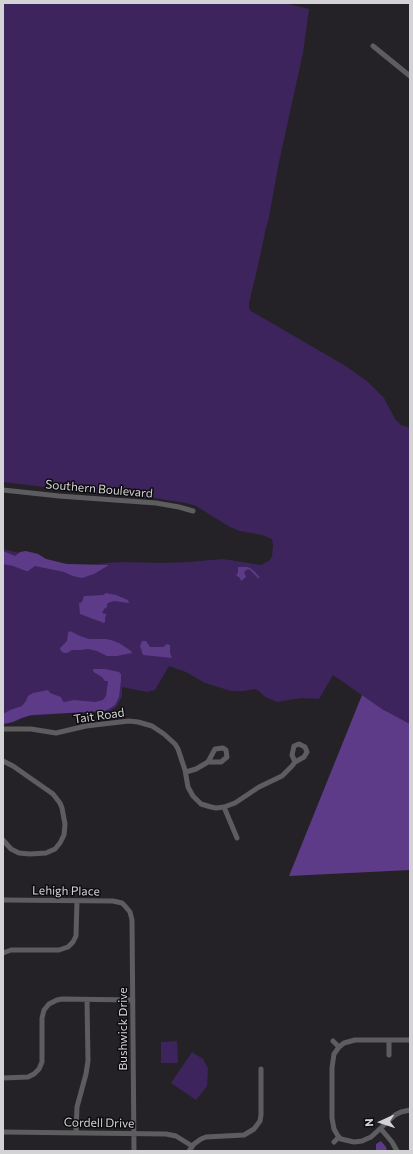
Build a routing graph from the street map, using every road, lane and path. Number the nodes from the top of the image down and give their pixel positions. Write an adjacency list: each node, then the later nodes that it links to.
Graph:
1 (373, 46): 2 (street)
2 (410, 76)
3 (3, 490): 4 (street, Southern Boulevard)
4 (193, 511)
5 (3, 729): 9 (street, Tait Road)
6 (3, 761): 12 (street)
7 (208, 762): 9 (street)
8 (295, 762): 10 (street)
9 (186, 772): 10 (street, Tait Road)
10 (224, 807): 11 (street)
11 (237, 838)
12 (3, 840)
13 (3, 900): 14 (street, Lehigh Place)
14 (77, 901): 15 (street, Lehigh Place); 16 (street)
15 (128, 908): 18 (street, Bushwick Drive)
16 (3, 953)
17 (87, 1000): 18 (street); 25 (street); 29 (street)
18 (133, 1000): 30 (street, Bushwick Drive)
19 (389, 1040): 20 (street); 22 (street); 23 (street)
20 (410, 1040)
21 (332, 1041): 22 (street)
22 (338, 1047): 31 (street)
23 (389, 1055)
24 (261, 1069): 33 (street)
25 (3, 1078)
26 (410, 1110): 27 (street)
27 (381, 1129): 31 (street); 35 (street)
28 (3, 1132): 29 (street, Cordell Drive)
29 (76, 1133): 30 (street, Cordell Drive)
30 (134, 1134): 33 (street, Cordell Drive); 34 (street, Bushwick Drive)
31 (339, 1137): 32 (street)
32 (334, 1142)
33 (191, 1149)
34 (134, 1151)
35 (397, 1151)

